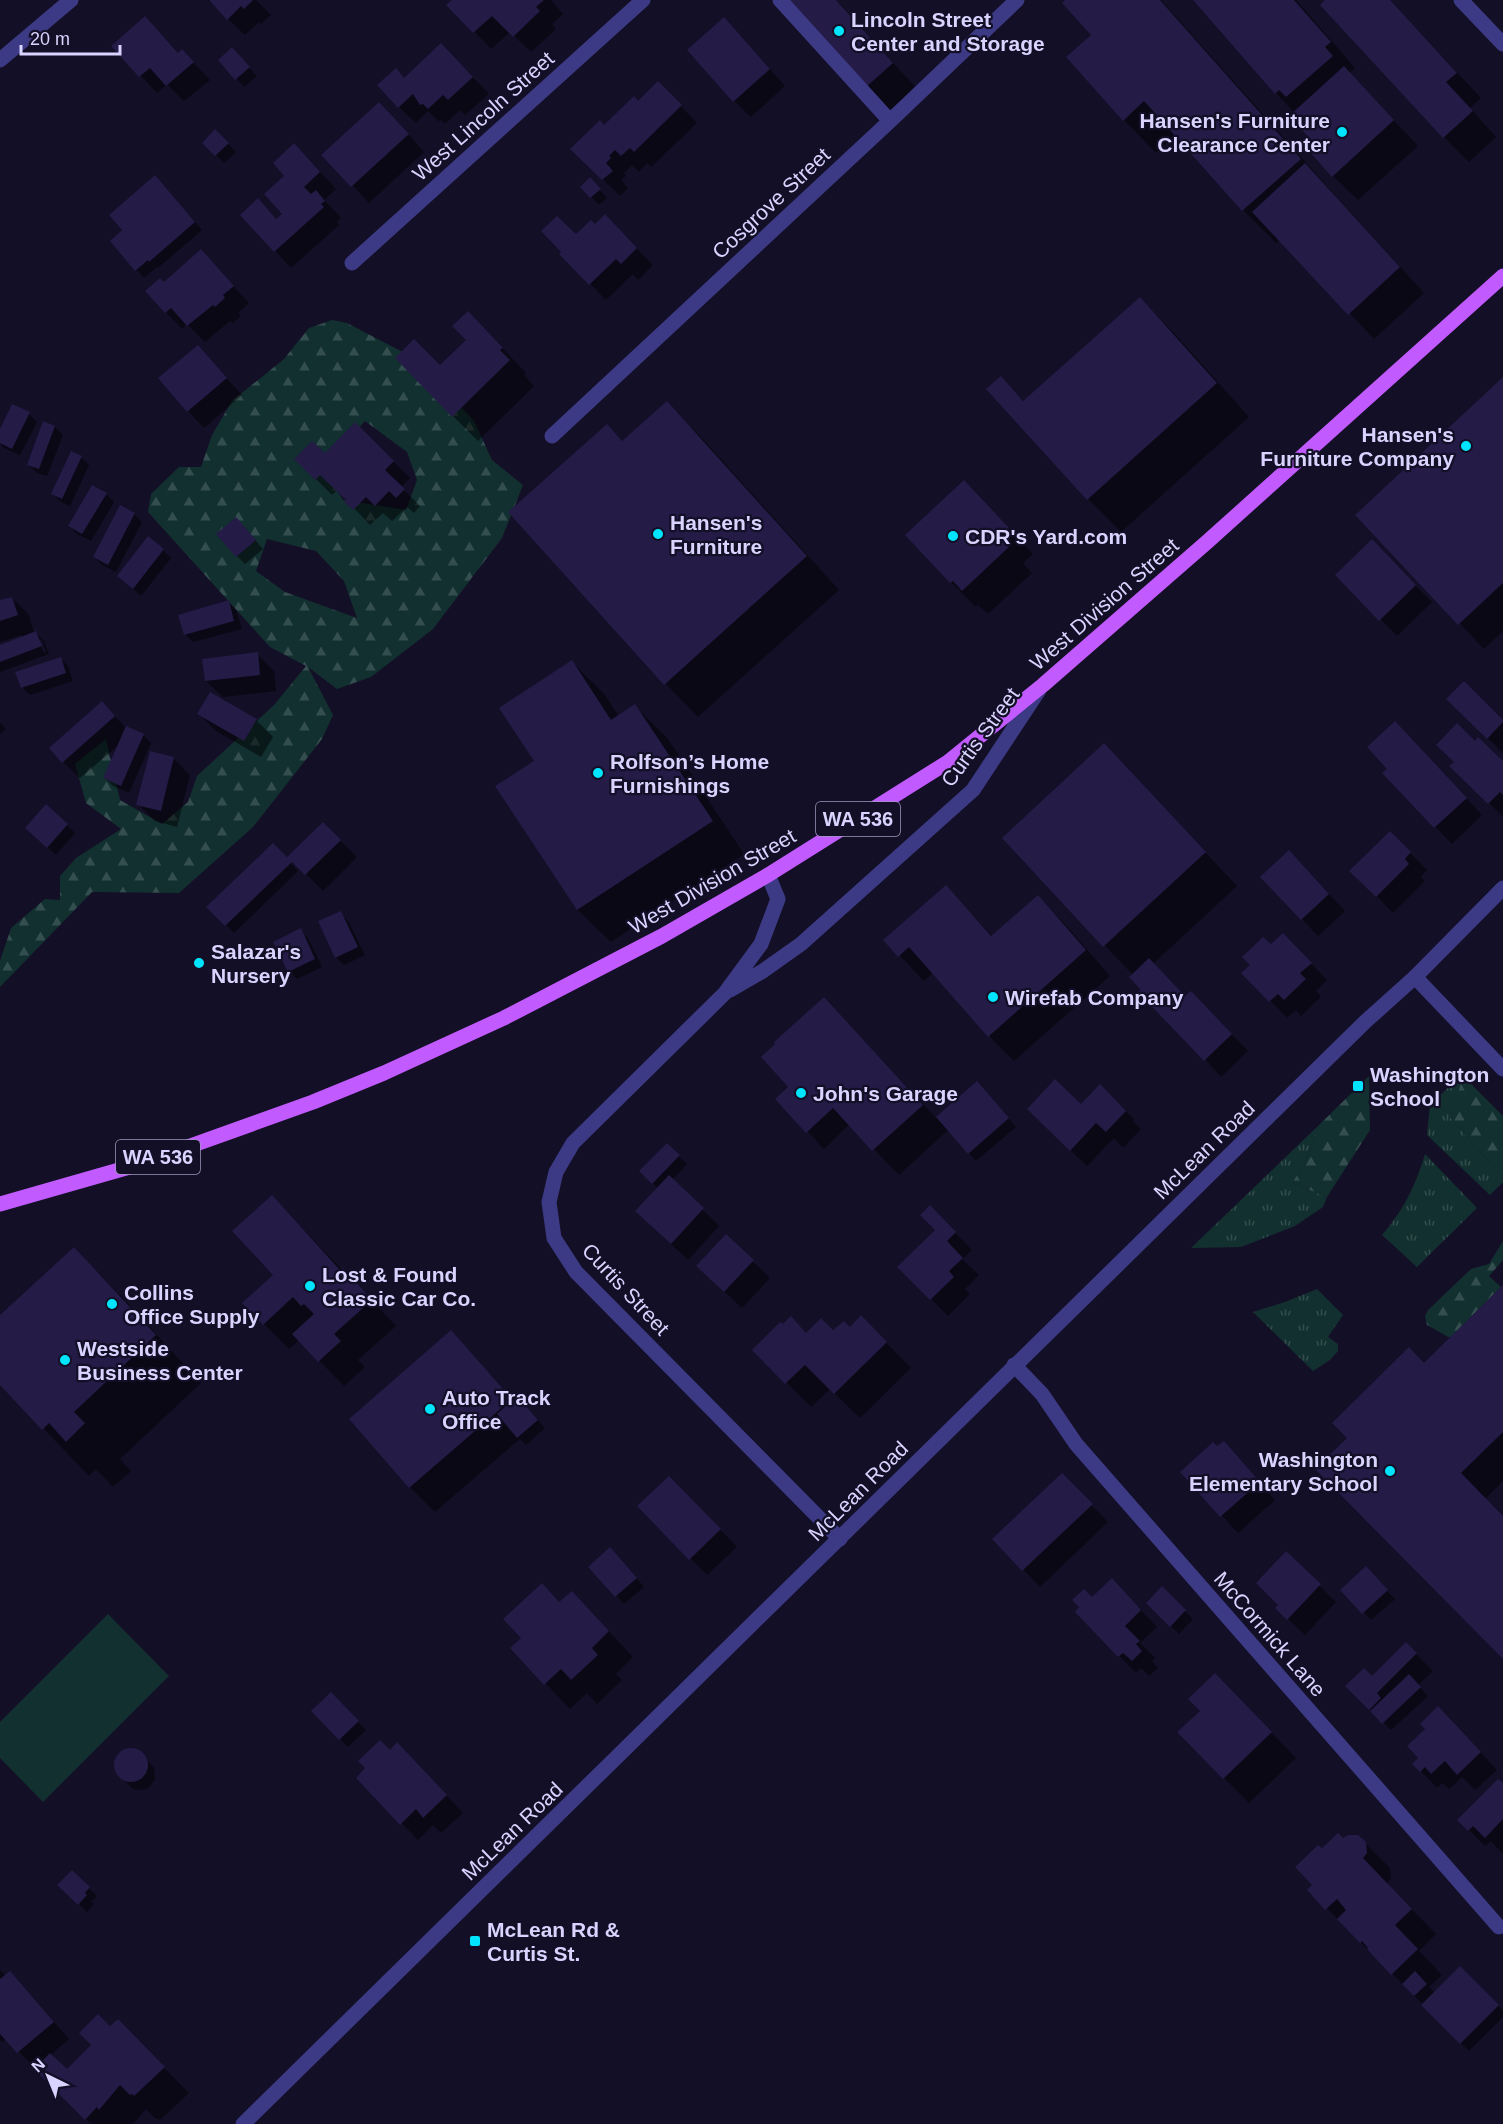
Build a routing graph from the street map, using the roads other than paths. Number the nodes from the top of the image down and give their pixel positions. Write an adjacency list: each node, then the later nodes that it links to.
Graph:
1 (71, 0): 7 (street)
2 (643, 0): 9 (street, West Lincoln Street)
3 (780, 0): 8 (street)
4 (1017, 0): 8 (street, Cosgrove Street)
5 (1461, 0): 6 (street)
6 (1503, 44)
7 (0, 60)
8 (890, 121): 11 (street, Cosgrove Street)
9 (352, 263)
10 (1503, 276): 12 (main road, West Division Street / WA 536)
11 (552, 436)
12 (1043, 685): 13 (main road, West Division Street / WA 536); 16 (street, Curtis Street)
13 (768, 875): 16 (street, Curtis Street); 18 (main road, West Division Street / WA 536)
14 (1503, 888): 15 (street, McLean Road)
15 (1415, 977): 17 (street); 19 (street, McLean Road)
16 (725, 993): 20 (street, Curtis Street)
17 (1503, 1069)
18 (0, 1204)
19 (1014, 1365): 20 (street, McLean Road); 21 (street, McCormick Lane)
20 (840, 1539): 22 (street, McLean Road)
21 (1499, 1927)
22 (243, 2124)

